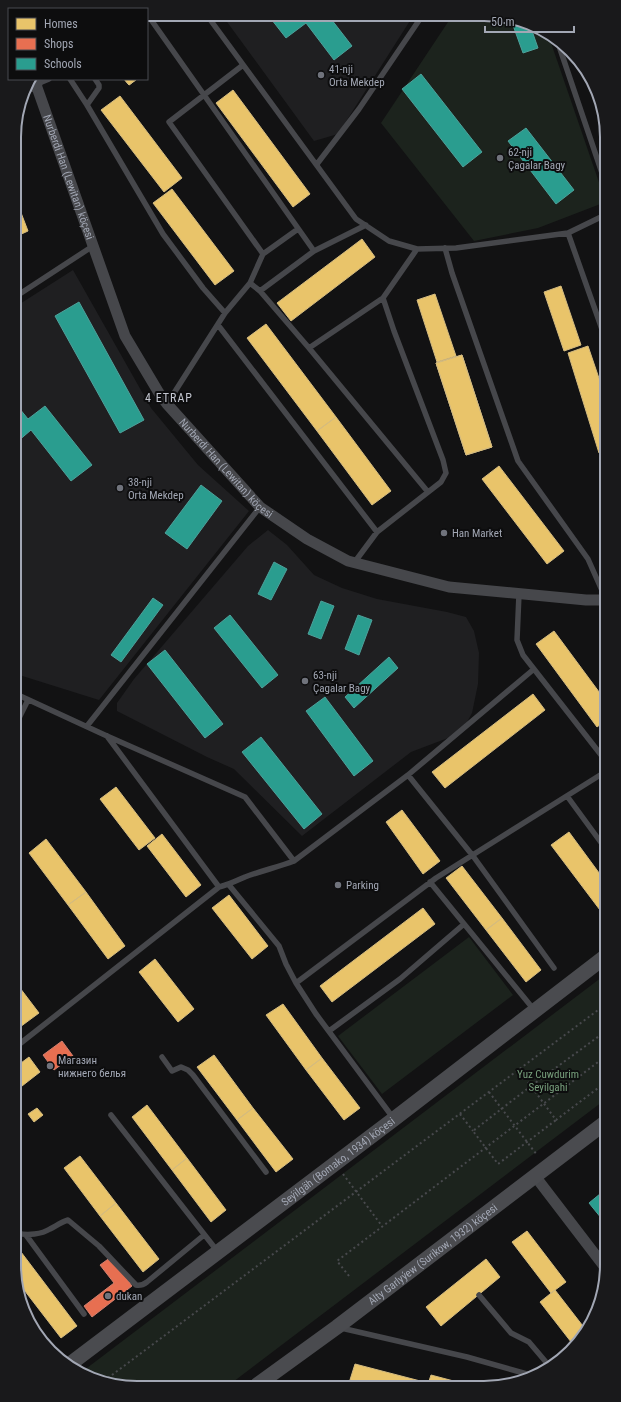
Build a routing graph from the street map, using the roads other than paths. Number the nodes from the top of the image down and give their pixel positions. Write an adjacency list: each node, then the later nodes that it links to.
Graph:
1 (152, 21): 9 (lane)
2 (211, 21): 5 (lane)
3 (419, 21): 11 (lane)
4 (560, 50): 12 (lane)
5 (243, 65): 9 (lane); 11 (lane)
6 (71, 80): 10 (lane)
7 (96, 80): 10 (lane)
8 (36, 82): 17 (street, Nurberdi Han (Lewitan) köçesi)
9 (204, 95): 15 (lane); 21 (lane)
10 (87, 105): 26 (lane)
11 (317, 164): 14 (lane)
12 (600, 167)
13 (600, 218): 16 (lane)
14 (366, 225): 19 (lane); 20 (lane)
15 (298, 228): 20 (lane); 21 (lane)
16 (568, 233): 18 (lane); 27 (lane)
17 (94, 245): 23 (lane); 30 (street, Nurberdi Han (Lewitan) köçesi)
18 (445, 248): 19 (lane); 35 (lane)
19 (417, 249): 25 (lane)
20 (314, 251): 24 (lane)
21 (263, 254): 22 (lane)
22 (250, 283): 24 (lane); 26 (lane)
23 (21, 291)
24 (260, 292): 29 (lane)
25 (383, 298): 29 (lane); 31 (lane)
26 (225, 314): 28 (lane)
27 (600, 324)
28 (218, 325): 30 (lane); 33 (lane)
29 (309, 348): 31 (lane)
30 (167, 404): 32 (street, Nurberdi Han (Lewitan) köçesi)
31 (428, 492): 33 (lane)
32 (260, 507): 34 (street, Nurberdi Han (Lewitan) köçesi); 42 (lane)
33 (377, 532): 34 (lane)
34 (354, 563): 36 (street, Nurberdi Han (Lewitan) köçesi)
35 (600, 586)
36 (519, 594): 37 (street, Nurberdi Han (Lewitan) köçesi); 38 (lane)
37 (600, 600)
38 (534, 669): 44 (lane); 46 (lane)
39 (21, 696): 40 (lane)
40 (28, 700): 41 (lane); 42 (lane)
41 (21, 714)
42 (87, 726): 43 (lane)
43 (107, 736): 50 (lane); 53 (lane)
44 (600, 754)
45 (600, 775): 47 (lane)
46 (408, 776): 49 (lane); 50 (lane)
47 (567, 796): 48 (lane); 49 (lane)
48 (600, 841)
49 (473, 856): 51 (lane); 56 (lane)
50 (294, 861): 52 (lane)
51 (430, 882): 54 (lane); 57 (lane)
52 (229, 885): 53 (lane); 57 (lane)
53 (219, 887): 60 (lane)
54 (464, 924): 58 (lane); 59 (lane)
55 (600, 961): 58 (street, Seýilgäh (Bomako, 1934) köçesi)
56 (554, 968)
57 (296, 983): 59 (lane)
58 (535, 1011): 63 (street, Seýilgäh (Bomako, 1934) köçesi)
59 (329, 1031): 63 (lane)
60 (21, 1043)
61 (162, 1057): 65 (lane)
62 (111, 1115): 69 (lane)
63 (394, 1119): 70 (street, Seýilgäh (Bomako, 1934) köçesi)
64 (600, 1127): 66 (street, Alty Garlyýew (Surikow, 1932) köçesi)
65 (266, 1172)
66 (535, 1176): 71 (street); 74 (street, Alty Garlyýew (Surikow, 1932) köçesi)
67 (21, 1234): 68 (lane)
68 (26, 1235): 69 (lane); 73 (lane)
69 (204, 1235): 70 (lane)
70 (218, 1252): 75 (street, Seýilgäh (Bomako, 1934) köçesi)
71 (600, 1261)
72 (479, 1295): 76 (lane)
73 (84, 1314)
74 (337, 1327): 77 (lane); 78 (street, Alty Garlyýew (Surikow, 1932) köçesi)
75 (73, 1362)
76 (547, 1362)
77 (525, 1373)
78 (263, 1381)

